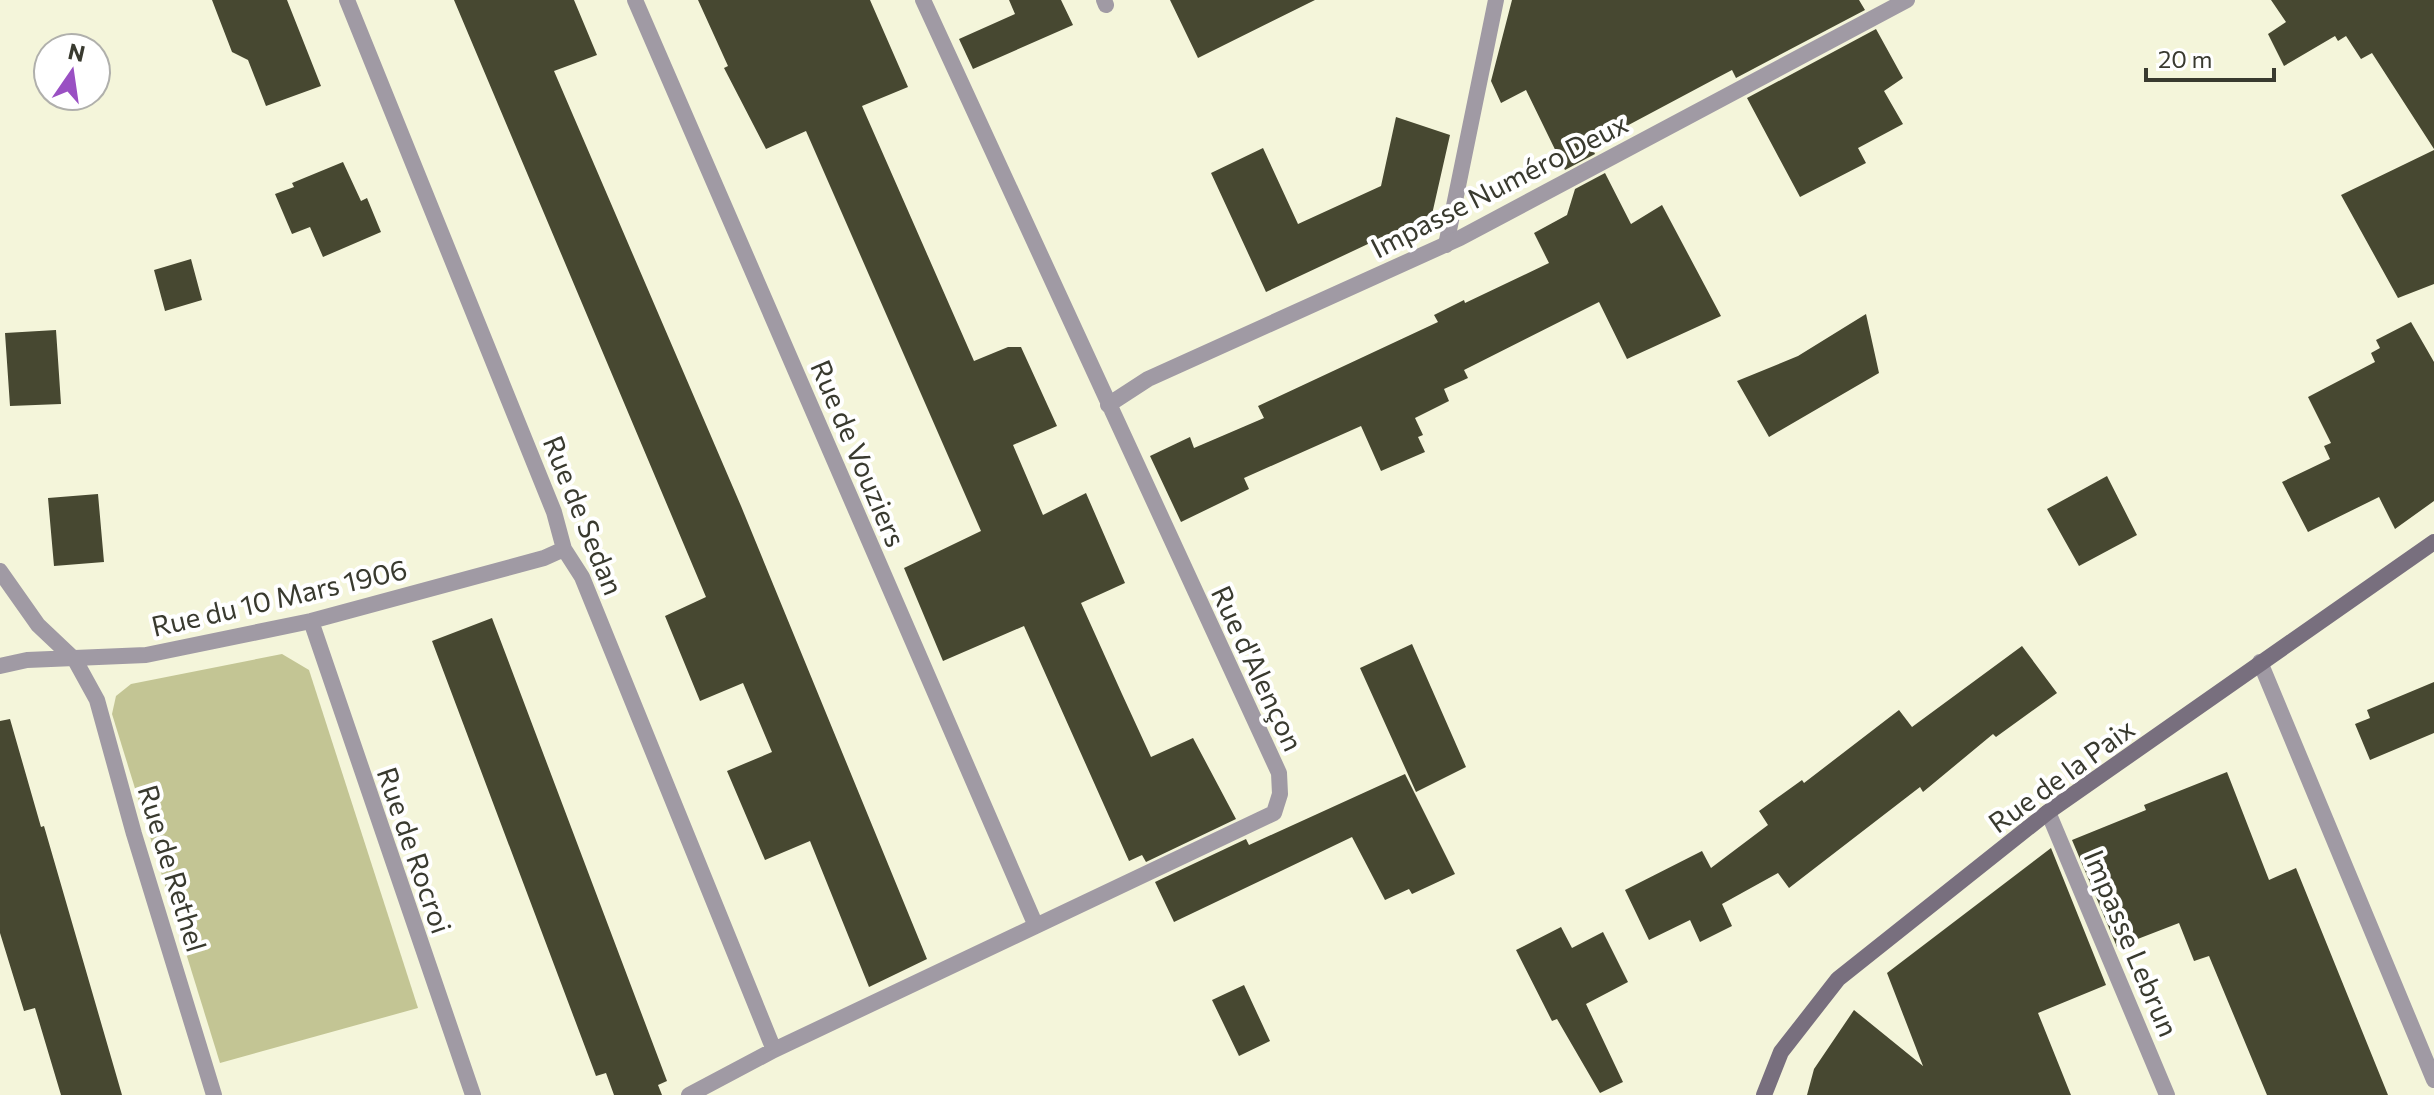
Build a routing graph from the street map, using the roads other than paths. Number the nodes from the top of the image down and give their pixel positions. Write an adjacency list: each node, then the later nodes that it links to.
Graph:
1 (347, 0): 9 (street, Rue de Sedan)
2 (635, 0): 16 (street, Rue de Vouziers)
3 (923, 0): 7 (street, Rue d'Alençon)
4 (1496, 0): 6 (street)
5 (1907, 0): 6 (street, Impasse Numéro Deux)
6 (1446, 245): 7 (street, Impasse Numéro Deux)
7 (1108, 405): 16 (street, Rue d'Alençon)
8 (2434, 542): 13 (street, Rue de la Paix)
9 (564, 549): 11 (street, Rue du 10 Mars 1906); 17 (street, Rue de Sedan)
10 (0, 571): 12 (street, Rue de Rethel)
11 (311, 621): 12 (street, Rue du 10 Mars 1906); 20 (street, Rue de Rocroi)
12 (75, 660): 14 (street, Rue du 10 Mars 1906); 19 (street, Rue de Rethel)
13 (2260, 662): 15 (street, Rue de la Paix); 18 (street)
14 (0, 666)
15 (2048, 812): 22 (street, Rue de la Paix); 23 (street, Impasse Lebrun)
16 (1036, 926): 17 (street, Rue d'Alençon)
17 (774, 1050): 21 (street, Rue d'Alençon)
18 (2434, 1080)
19 (214, 1095)
20 (473, 1095)
21 (689, 1095)
22 (1764, 1095)
23 (2167, 1095)

